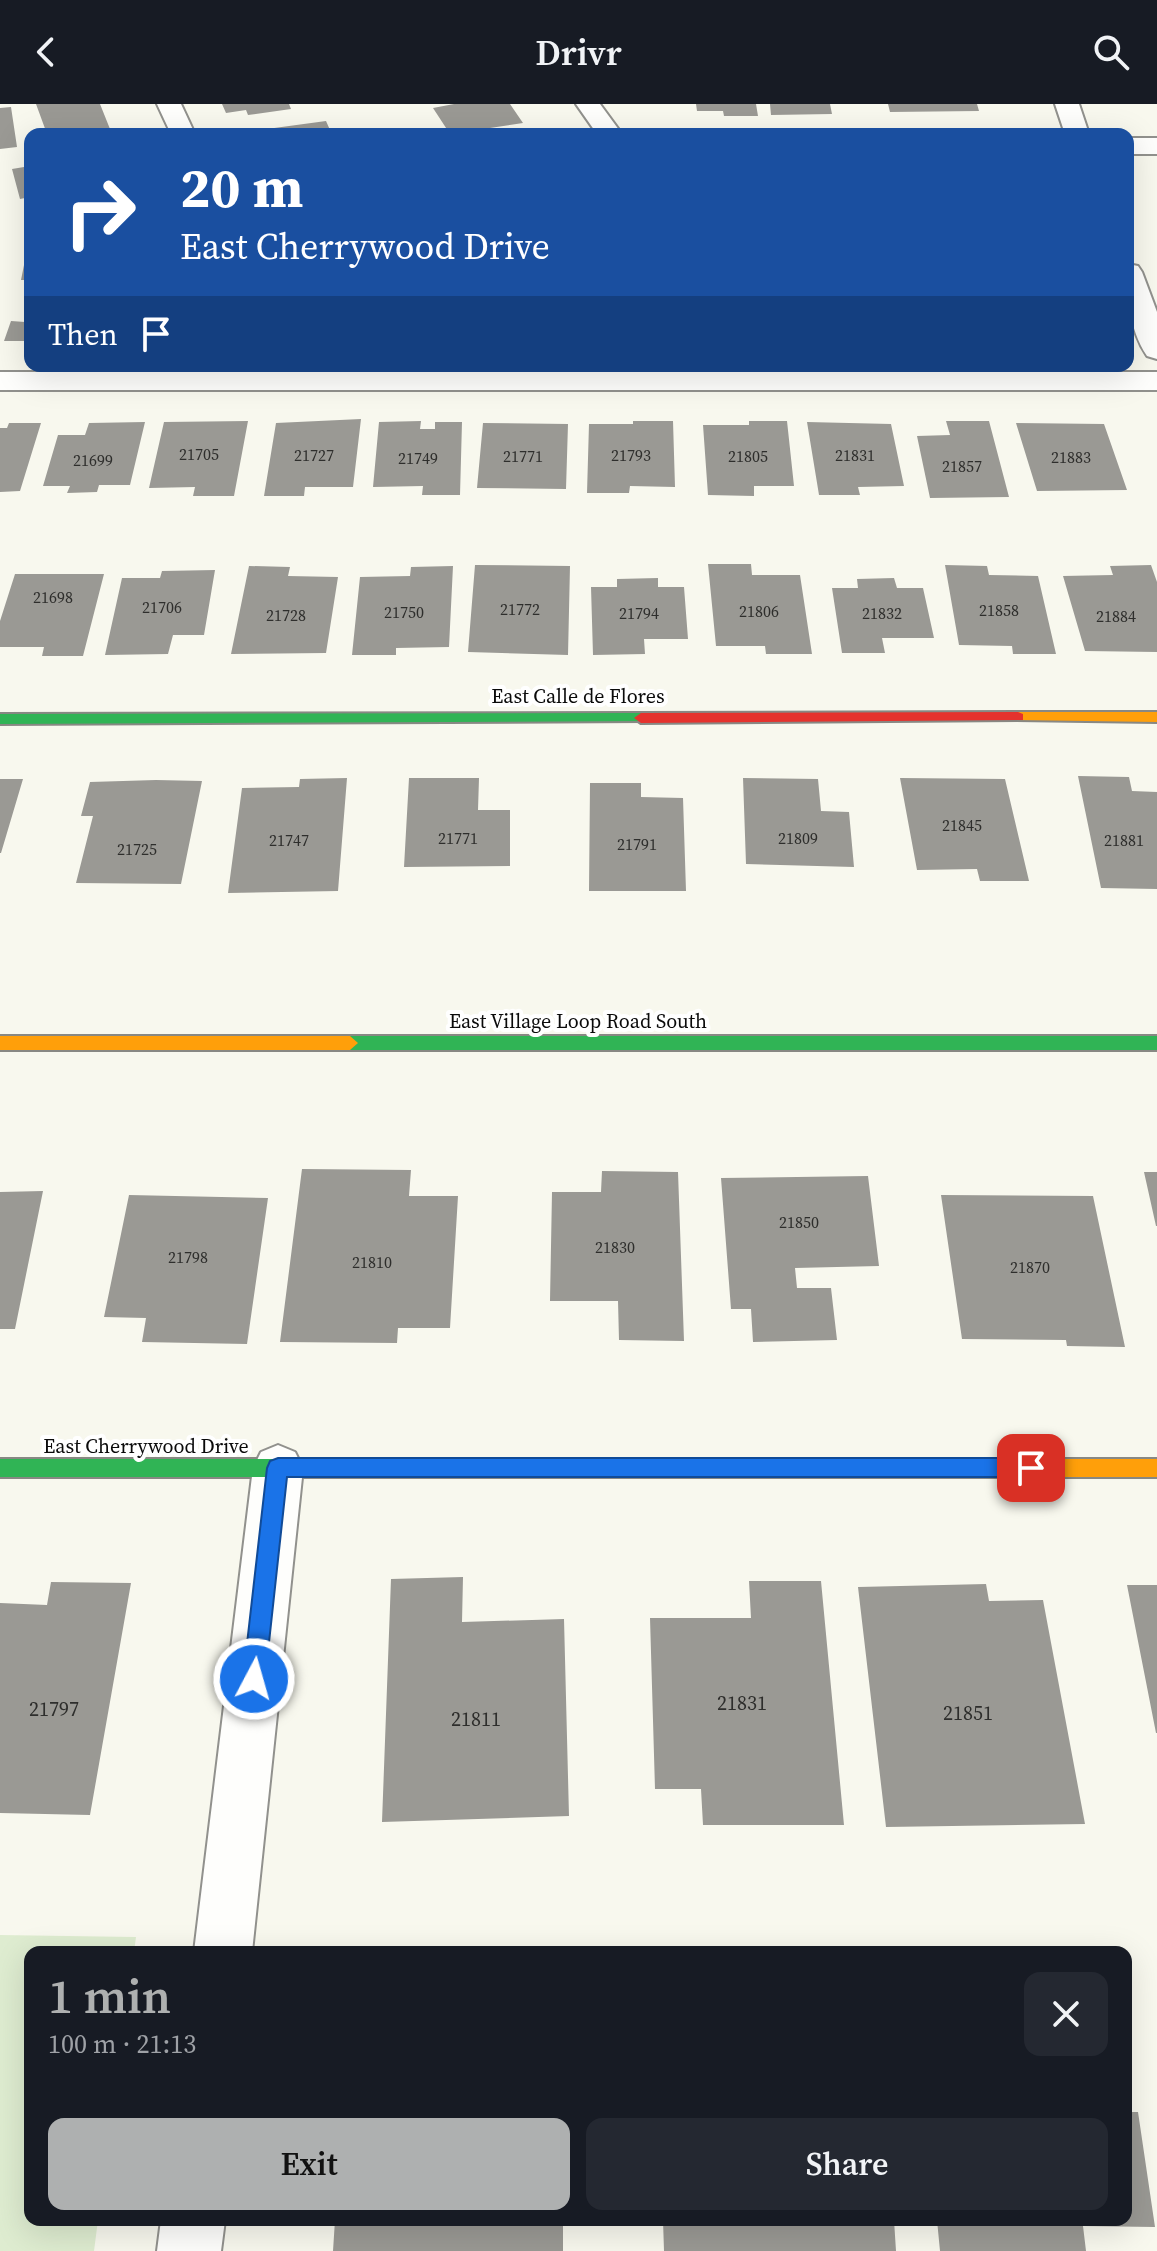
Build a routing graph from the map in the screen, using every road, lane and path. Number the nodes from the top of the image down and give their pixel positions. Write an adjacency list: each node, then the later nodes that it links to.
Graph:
1 (169, 104): 4 (street)
2 (588, 104): 5 (street)
3 (1067, 104): 6 (street)
4 (180, 128)
5 (606, 128)
6 (1075, 128)
7 (1134, 146): 8 (street)
8 (1157, 146)
9 (1134, 288): 10 (street)
10 (1157, 350)
11 (190, 374): 12 (street); 13 (street)
12 (0, 381)
13 (1157, 381)
14 (1157, 717): 15 (street, East Calle de Flores)
15 (0, 719)
16 (0, 1043): 17 (street, East Village Loop Road South)
17 (1157, 1043)
18 (0, 1468): 19 (street, East Cherrywood Drive)
19 (278, 1468): 20 (street, East Cherrywood Drive); 21 (street)
20 (1157, 1468)
21 (224, 1946)
22 (192, 2226): 23 (street)
23 (189, 2251)

